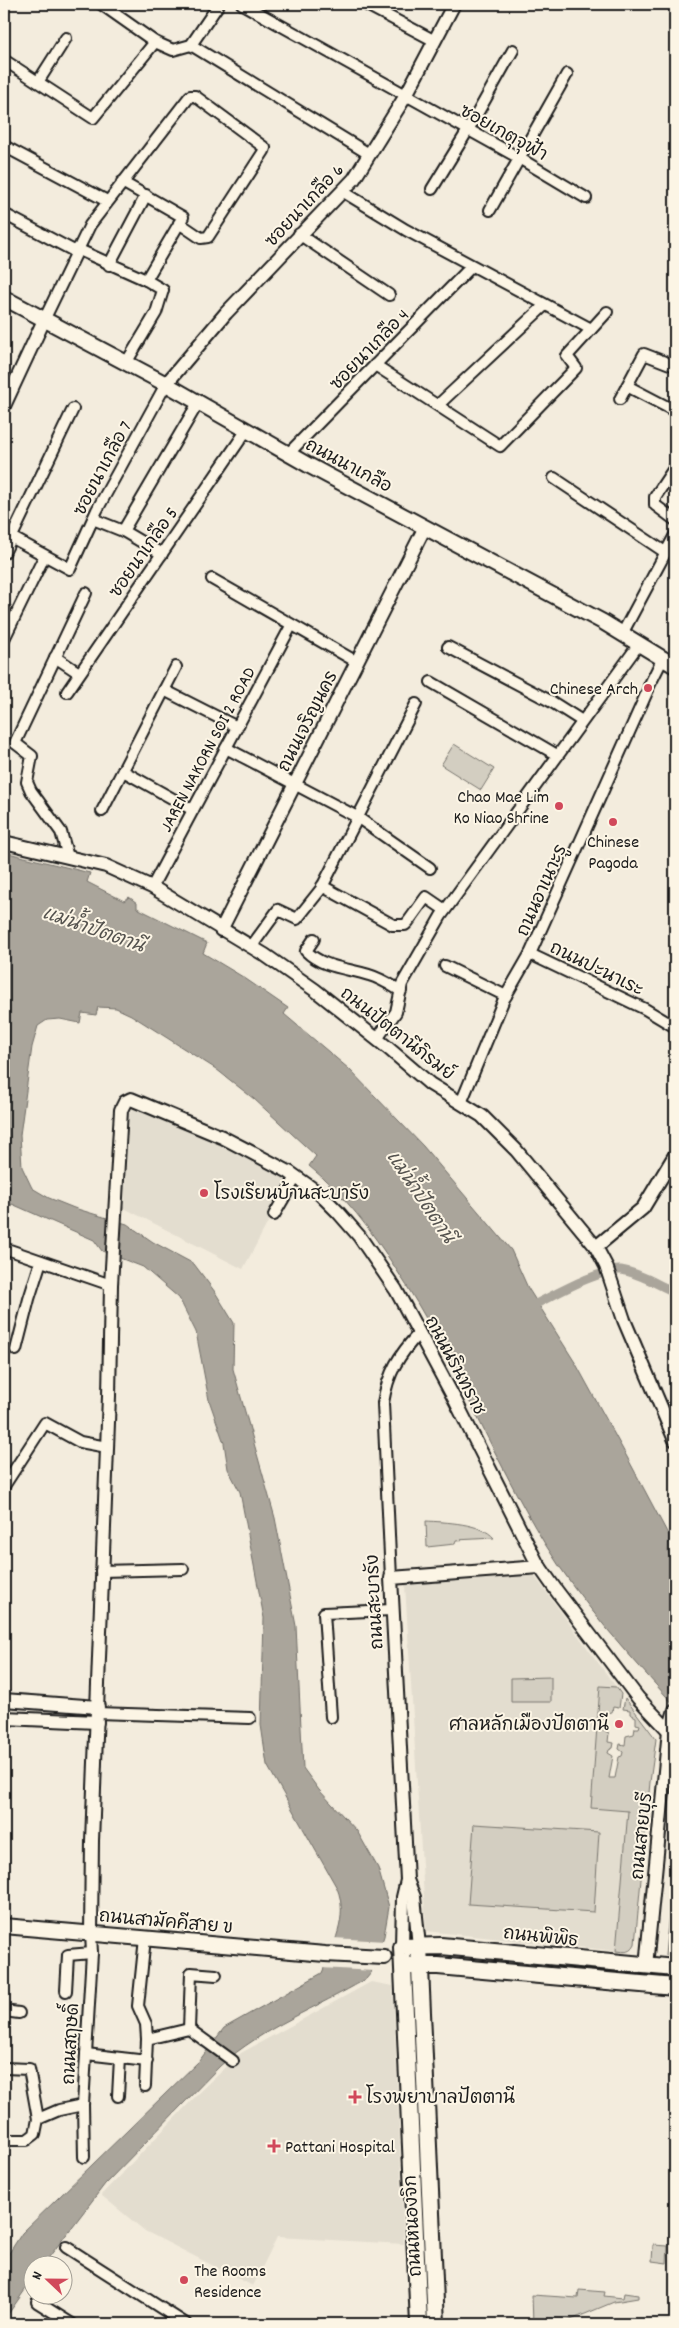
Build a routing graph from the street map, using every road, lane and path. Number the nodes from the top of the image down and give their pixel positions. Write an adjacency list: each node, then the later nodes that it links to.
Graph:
1 (101, 4): 8 (street)
2 (218, 4): 9 (street)
3 (242, 4): 14 (street, ซอยเกตุจุฟ้า)
4 (365, 4): 7 (street)
5 (454, 4): 7 (street, ซอยนาเกลือ 6)
6 (66, 38): 13 (street)
7 (434, 41): 14 (street, ซอยนาเกลือ 6)
8 (155, 42): 9 (street); 13 (street)
9 (192, 45): 17 (street)
10 (513, 50): 15 (street)
11 (4, 60): 13 (street)
12 (567, 74): 18 (street)
13 (38, 82)
14 (406, 97): 15 (street, ซอยเกตุจุฟ้า); 17 (street, ซอยนาเกลือ 6)
15 (468, 130): 18 (street, ซอยเกตุจุฟ้า); 20 (street)
16 (4, 146): 24 (street)
17 (369, 154): 21 (street, ซอยนาเกลือ 6)
18 (519, 158): 23 (street, ซอยเกตุจุฟ้า); 25 (street)
19 (122, 182): 22 (street); 24 (street); 27 (street)
20 (432, 188)
21 (342, 191): 28 (street, ซอยนาเกลือ 6); 31 (street)
22 (146, 195): 27 (street); 30 (street)
23 (586, 198)
24 (107, 201): 29 (street)
25 (490, 210)
26 (4, 214): 29 (street)
27 (179, 223): 32 (street)
28 (299, 234): 33 (street); 42 (street, ซอยนาเกลือ 6)
29 (77, 250): 30 (street); 37 (street)
30 (109, 265): 32 (street)
31 (472, 266): 35 (street); 40 (street, ซอยนาเกลือ 4)
32 (146, 280): 39 (street)
33 (389, 295)
34 (4, 298): 37 (main road, ถนนนาเกลือ)
35 (544, 305): 38 (street); 46 (street)
36 (607, 312): 38 (street)
37 (44, 320): 39 (main road, ถนนนาเกลือ); 47 (street)
38 (591, 329): 46 (street)
39 (126, 363): 42 (main road, ถนนนาเกลือ)
40 (375, 365): 46 (street); 51 (street, ซอยนาเกลือ 4)
41 (675, 366): 43 (street)
42 (166, 384): 45 (main road, ถนนนาเกลือ); 54 (street, ซอยนาเกลือ 7)
43 (627, 386): 44 (street); 49 (street)
44 (620, 398)
45 (198, 403): 50 (main road, ถนนนาเกลือ); 57 (street)
46 (438, 405)
47 (4, 406)
48 (73, 409): 59 (street)
49 (675, 411)
50 (246, 431): 51 (main road, ถนนนาเกลือ); 62 (street, ซอยนาเกลือ 5)
51 (288, 454): 56 (main road, ถนนนาเกลือ)
52 (675, 467): 55 (street)
53 (554, 478): 60 (street)
54 (93, 519): 57 (street); 59 (street, ซอยนาเกลือ 7)
55 (675, 520)
56 (425, 527): 67 (main road, ถนนนาเกลือ); 73 (street, ถนนเจริญนคร)
57 (123, 531): 62 (street)
58 (675, 535): 60 (street)
59 (12, 537): 61 (street)
60 (665, 552): 67 (street)
61 (4, 553)
62 (162, 554): 76 (street, ซอยนาเกลือ 5)
63 (42, 560): 68 (street)
64 (212, 579): 66 (street)
65 (86, 593): 71 (street)
66 (291, 626): 73 (street); 82 (street, JAREN NAKORN SOI 2 ROAD)
67 (622, 634): 69 (main road, ถนนนาเกลือ)
68 (4, 639)
69 (639, 644): 72 (main road, ถนนนาเกลือ); 81 (street)
70 (448, 647): 81 (street)
71 (55, 657): 76 (street); 91 (street)
72 (663, 658): 74 (main road, ถนนนาเกลือ); 99 (street, ถนนอาเนาะรู)
73 (356, 662): 86 (street, ถนนเจริญนคร)
74 (675, 666)
75 (176, 667): 78 (street)
76 (80, 673): 79 (street, ซอยนาเกลือ 5)
77 (431, 682): 84 (street)
78 (164, 690): 82 (street); 85 (street)
79 (66, 692)
80 (416, 704): 89 (street)
81 (582, 721): 84 (street)
82 (237, 727): 83 (street, JAREN NAKORN SOI 2 ROAD)
83 (226, 748): 86 (street); 87 (street, JAREN NAKORN SOI 2 ROAD)
84 (557, 755): 95 (street)
85 (123, 771): 87 (street); 88 (street)
86 (294, 785): 89 (street); 96 (street, ถนนเจริญนคร)
87 (193, 810): 94 (street, JAREN NAKORN SOI 2 ROAD)
88 (102, 811)
89 (357, 817): 92 (street); 93 (street)
90 (4, 842): 91 (street, ถนนปัตตานีภิรมย์)
91 (68, 857): 94 (street, ถนนปัตตานีภิรมย์)
92 (430, 868)
93 (322, 886): 95 (street); 98 (street)
94 (152, 887): 96 (street, ถนนปัตตานีภิรมย์)
95 (444, 910): 101 (street)
96 (222, 930): 98 (street, ถนนปัตตานีภิรมย์)
97 (314, 939): 101 (street)
98 (251, 947): 104 (street, ถนนปัตตานีภิรมย์)
99 (530, 954): 102 (street, ถนนอาเนาะรู); 103 (street, ถนนปะนาเระ)
100 (445, 966): 102 (street)
101 (401, 990): 104 (street)
102 (506, 996): 105 (street, ถนนอาเนาะรู)
103 (675, 1027)
104 (378, 1039): 105 (street, ถนนปัตตานีภิรมย์)
105 (461, 1102): 109 (street, ถนนปัตตานีภิรมย์)
106 (675, 1155): 109 (street)
107 (296, 1176): 108 (street); 112 (street, ถนนนรินทราช); 113 (street, ถนนนรินทราช)
108 (274, 1215)
109 (596, 1247): 115 (street, ถนนปัตตานีภิรมย์)
110 (4, 1248): 111 (street)
111 (41, 1262): 112 (street); 114 (street)
112 (111, 1285): 117 (street)
113 (419, 1333): 119 (street, ถนนนรินทราช); 122 (street, ถนนสะบารัง)
114 (16, 1350)
115 (671, 1418): 116 (street, ถนนปัตตานีภิรมย์)
116 (675, 1440)
117 (107, 1447): 118 (street); 121 (street)
118 (4, 1486)
119 (540, 1567): 122 (street); 130 (street, ถนนนรินทราช)
120 (183, 1569): 121 (street)
121 (101, 1572): 126 (street)
122 (390, 1578): 123 (street, ถนนสะบารัง)
123 (392, 1610): 127 (street); 131 (street, ถนนสะบารัง)
124 (4, 1700): 126 (street)
125 (675, 1710): 130 (street, ถนนสายบุรี)
126 (97, 1714): 128 (street); 129 (street); 133 (street)
127 (331, 1717)
128 (4, 1718)
129 (250, 1718)
130 (672, 1733): 142 (street, ถนนสายบุรี)
131 (407, 1880): 135 (street); 136 (street)
132 (4, 1926): 133 (main road, ถนนสามัคคีสาย ข)
133 (91, 1933): 134 (main road, ถนนสามัคคีสาย ข); 137 (street, ถนนสฤษดิ์)
134 (145, 1938): 138 (main road, ถนนสามัคคีสาย ข); 152 (street)
135 (419, 1946): 136 (main road, ถนนพิพิธ); 139 (main road, ถนนพิพิธ); 141 (main road, ถนนหนองจิก)
136 (402, 1947): 138 (main road); 140 (main road, ถนนหนองจิก)
137 (92, 1953): 148 (street); 153 (street, ถนนสฤษดิ์)
138 (386, 1957): 140 (main road)
139 (569, 1958): 142 (main road, ถนนพิพิธ); 145 (main road)
140 (403, 1966): 141 (main road); 165 (main road, ถนนหนองจิก)
141 (419, 1966): 145 (main road); 164 (main road, ถนนหนองจิก)
142 (641, 1966): 143 (main road, ถนนพิพิธ); 146 (main road)
143 (675, 1968)
144 (216, 1975): 151 (street)
145 (568, 1977): 146 (main road)
146 (635, 1983): 147 (main road)
147 (675, 1987)
148 (66, 1991)
149 (4, 2011): 150 (street)
150 (19, 2013)
151 (189, 2029): 152 (street); 156 (street)
152 (147, 2039): 155 (street)
153 (86, 2054): 154 (street); 160 (street, ถนนสฤษดิ์)
154 (120, 2058): 155 (street); 159 (street)
155 (147, 2061): 158 (street)
156 (233, 2061)
157 (4, 2068): 161 (street)
158 (145, 2086)
159 (118, 2096)
160 (83, 2105): 161 (street); 163 (street, ถนนสฤษดิ์)
161 (38, 2119): 162 (street)
162 (4, 2140)
163 (84, 2157)
164 (431, 2200): 165 (main road); 168 (main road, ถนนหนองจิก)
165 (413, 2201): 167 (main road, ถนนหนองจิก)
166 (66, 2247): 171 (street)
167 (415, 2248): 168 (main road); 172 (main road, ถนนหนองจิก)
168 (433, 2248): 173 (main road, ถนนหนองจิก)
169 (43, 2306): 170 (street)
170 (72, 2324)
171 (186, 2324)
172 (419, 2324)
173 (436, 2324)

